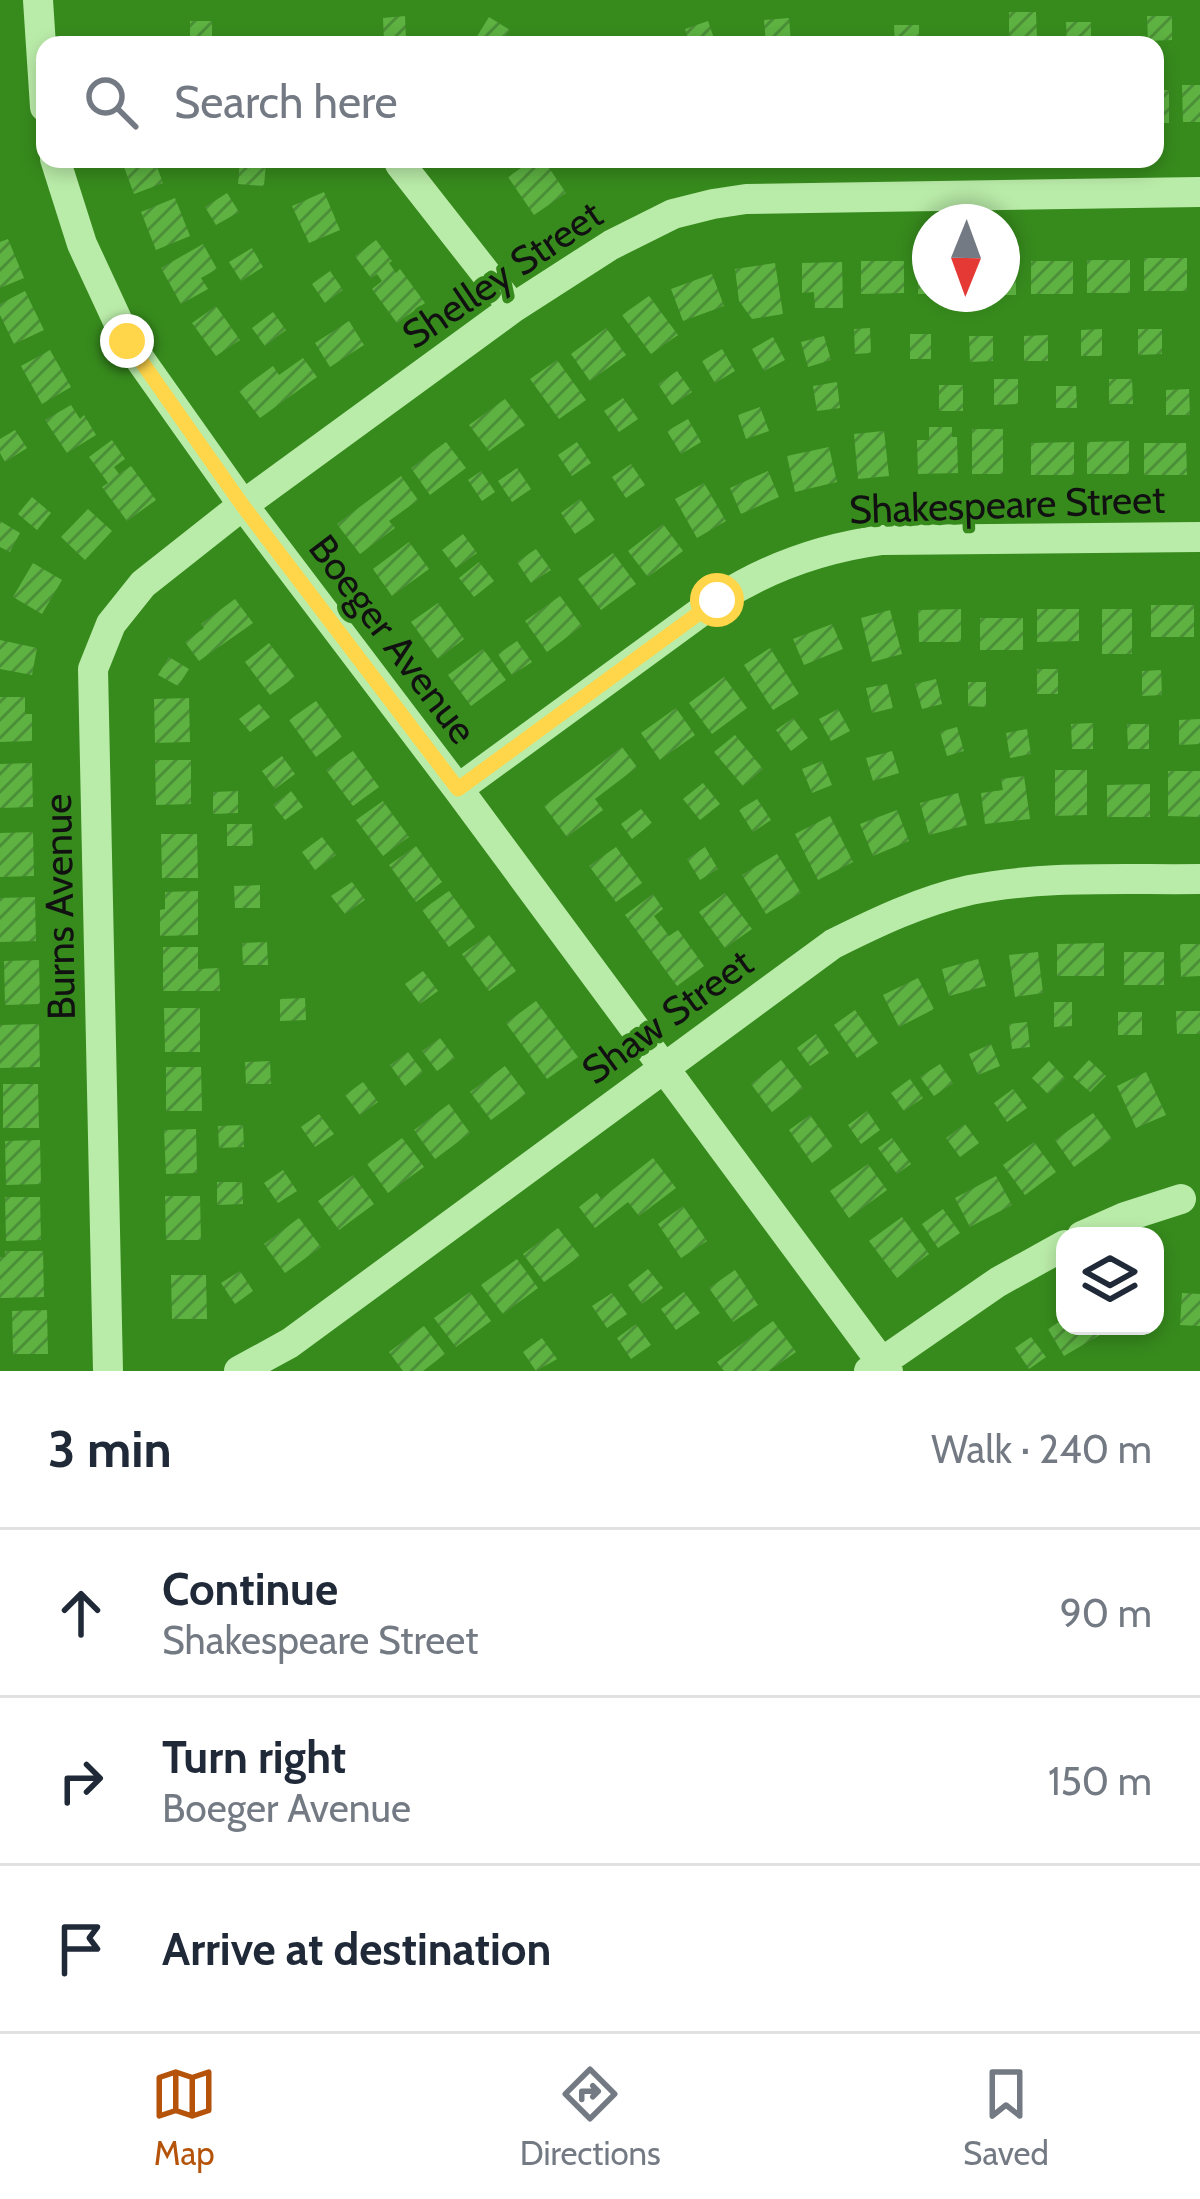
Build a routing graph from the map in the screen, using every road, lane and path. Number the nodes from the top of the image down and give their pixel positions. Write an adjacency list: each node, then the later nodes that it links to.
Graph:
1 (38, 0): 2 (street)
2 (40, 36)
3 (58, 168): 7 (street, Boeger Avenue)
4 (403, 168): 6 (street)
5 (1200, 193): 6 (street, Shelley Street)
6 (513, 308): 7 (street, Shelley Street)
7 (243, 506): 9 (street, Boeger Avenue); 16 (street, Burns Avenue)
8 (1200, 537): 9 (street, Shakespeare Street)
9 (458, 789): 11 (street, Boeger Avenue)
10 (1200, 879): 11 (street, Shaw Street)
11 (662, 1067): 15 (street, Boeger Avenue); 17 (street, Shaw Street)
12 (1180, 1199): 13 (street)
13 (1102, 1227)
14 (1056, 1250): 15 (street)
15 (879, 1368)
16 (108, 1371)
17 (239, 1371)

